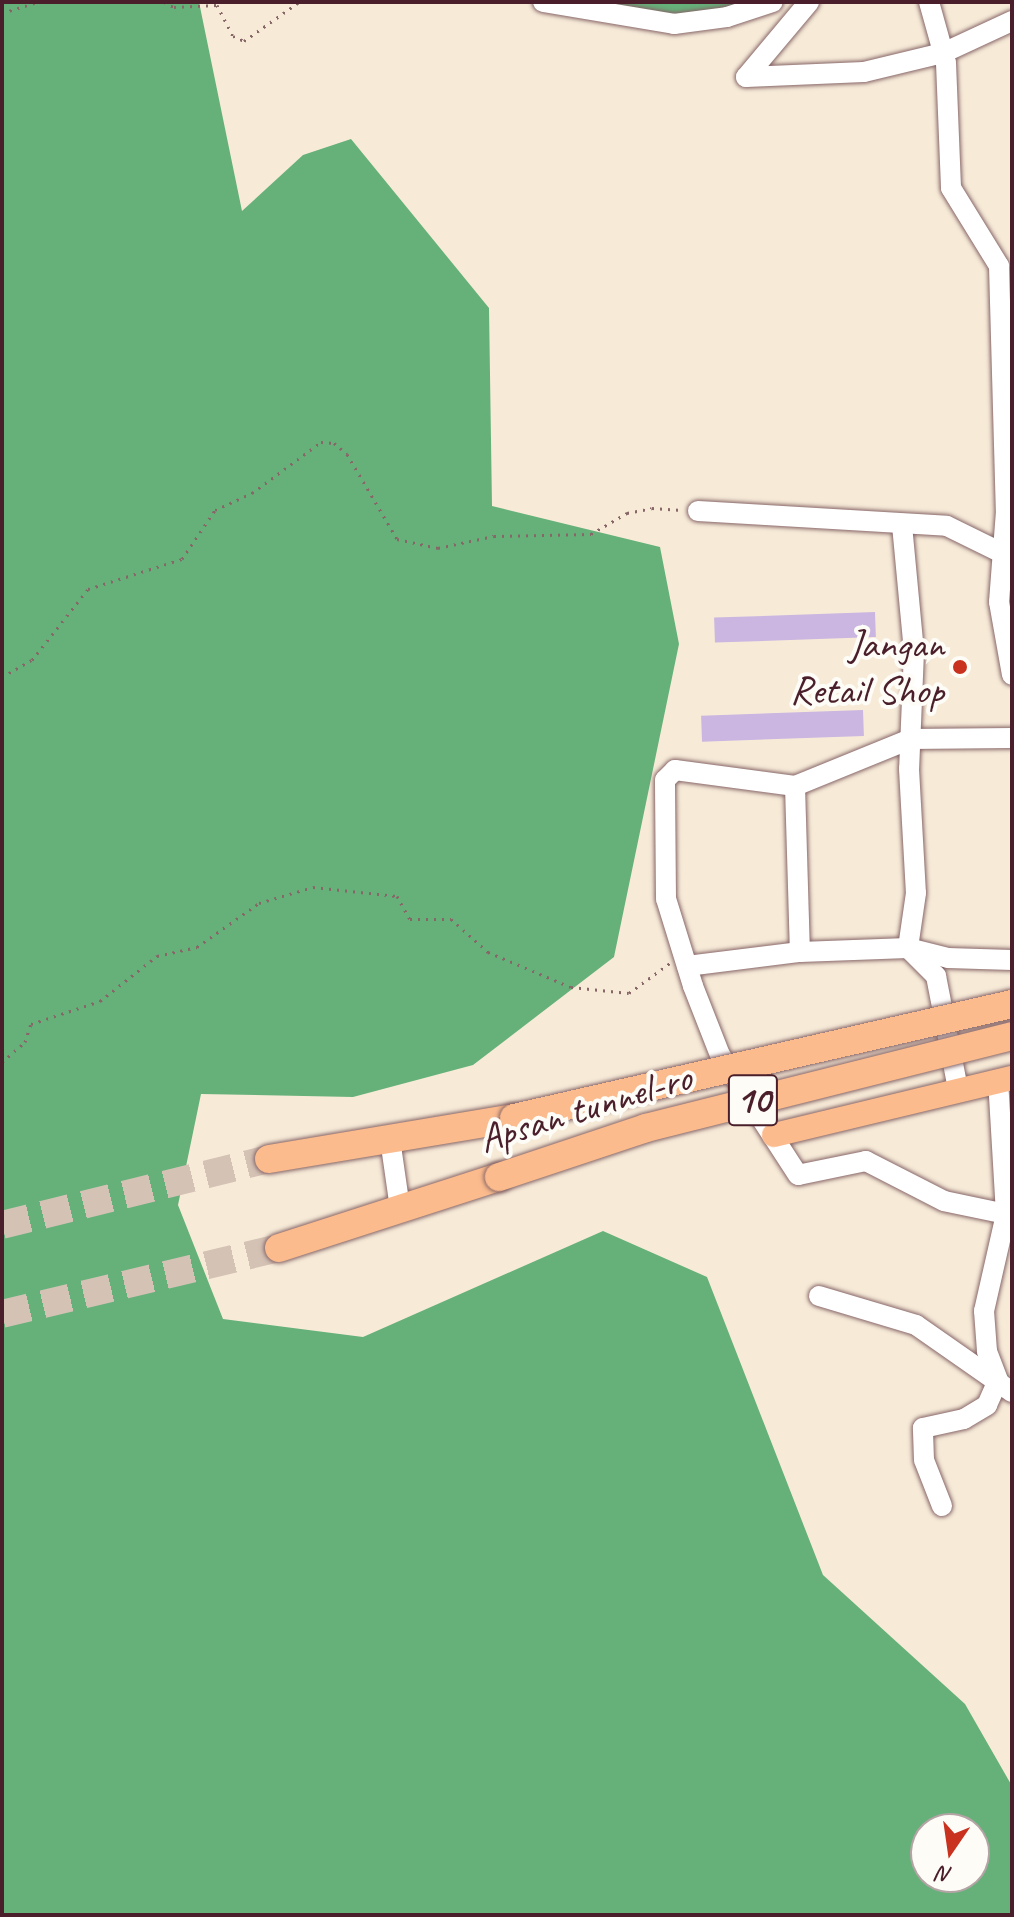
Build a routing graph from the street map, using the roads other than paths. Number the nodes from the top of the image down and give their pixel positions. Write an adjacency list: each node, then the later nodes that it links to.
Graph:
1 (543, 2): 2 (street)
2 (773, 2)
3 (809, 2): 6 (street)
4 (929, 2): 6 (street)
5 (1012, 21): 6 (street)
6 (943, 53): 7 (street)
7 (1004, 256): 8 (street); 9 (street)
8 (1012, 277)
9 (1008, 455): 12 (street)
10 (698, 511): 11 (street)
11 (902, 525): 12 (street); 15 (street)
12 (1006, 555): 13 (street)
13 (1012, 675)
14 (1012, 738): 15 (street)
15 (910, 739): 16 (street); 17 (street)
16 (795, 786): 18 (street); 20 (street)
17 (908, 948): 18 (street); 19 (street); 23 (street)
18 (800, 952): 20 (street)
19 (1012, 960)
20 (685, 962): 24 (street)
21 (1012, 1004): 25 (highway, Apsan tunnel-ro / 10, bridge)
22 (1012, 1036): 27 (highway, Apsan tunnel-ro / 10, bridge)
23 (1005, 1080): 24 (main road); 28 (street)
24 (774, 1135): 28 (street)
25 (390, 1139): 26 (highway, Apsan tunnel-ro / 10); 27 (street)
26 (269, 1159)
27 (400, 1208): 29 (highway, Apsan tunnel-ro / 10)
28 (1006, 1214): 31 (street)
29 (279, 1248)
30 (819, 1296): 31 (street)
31 (1005, 1386): 32 (street)
32 (942, 1506)

